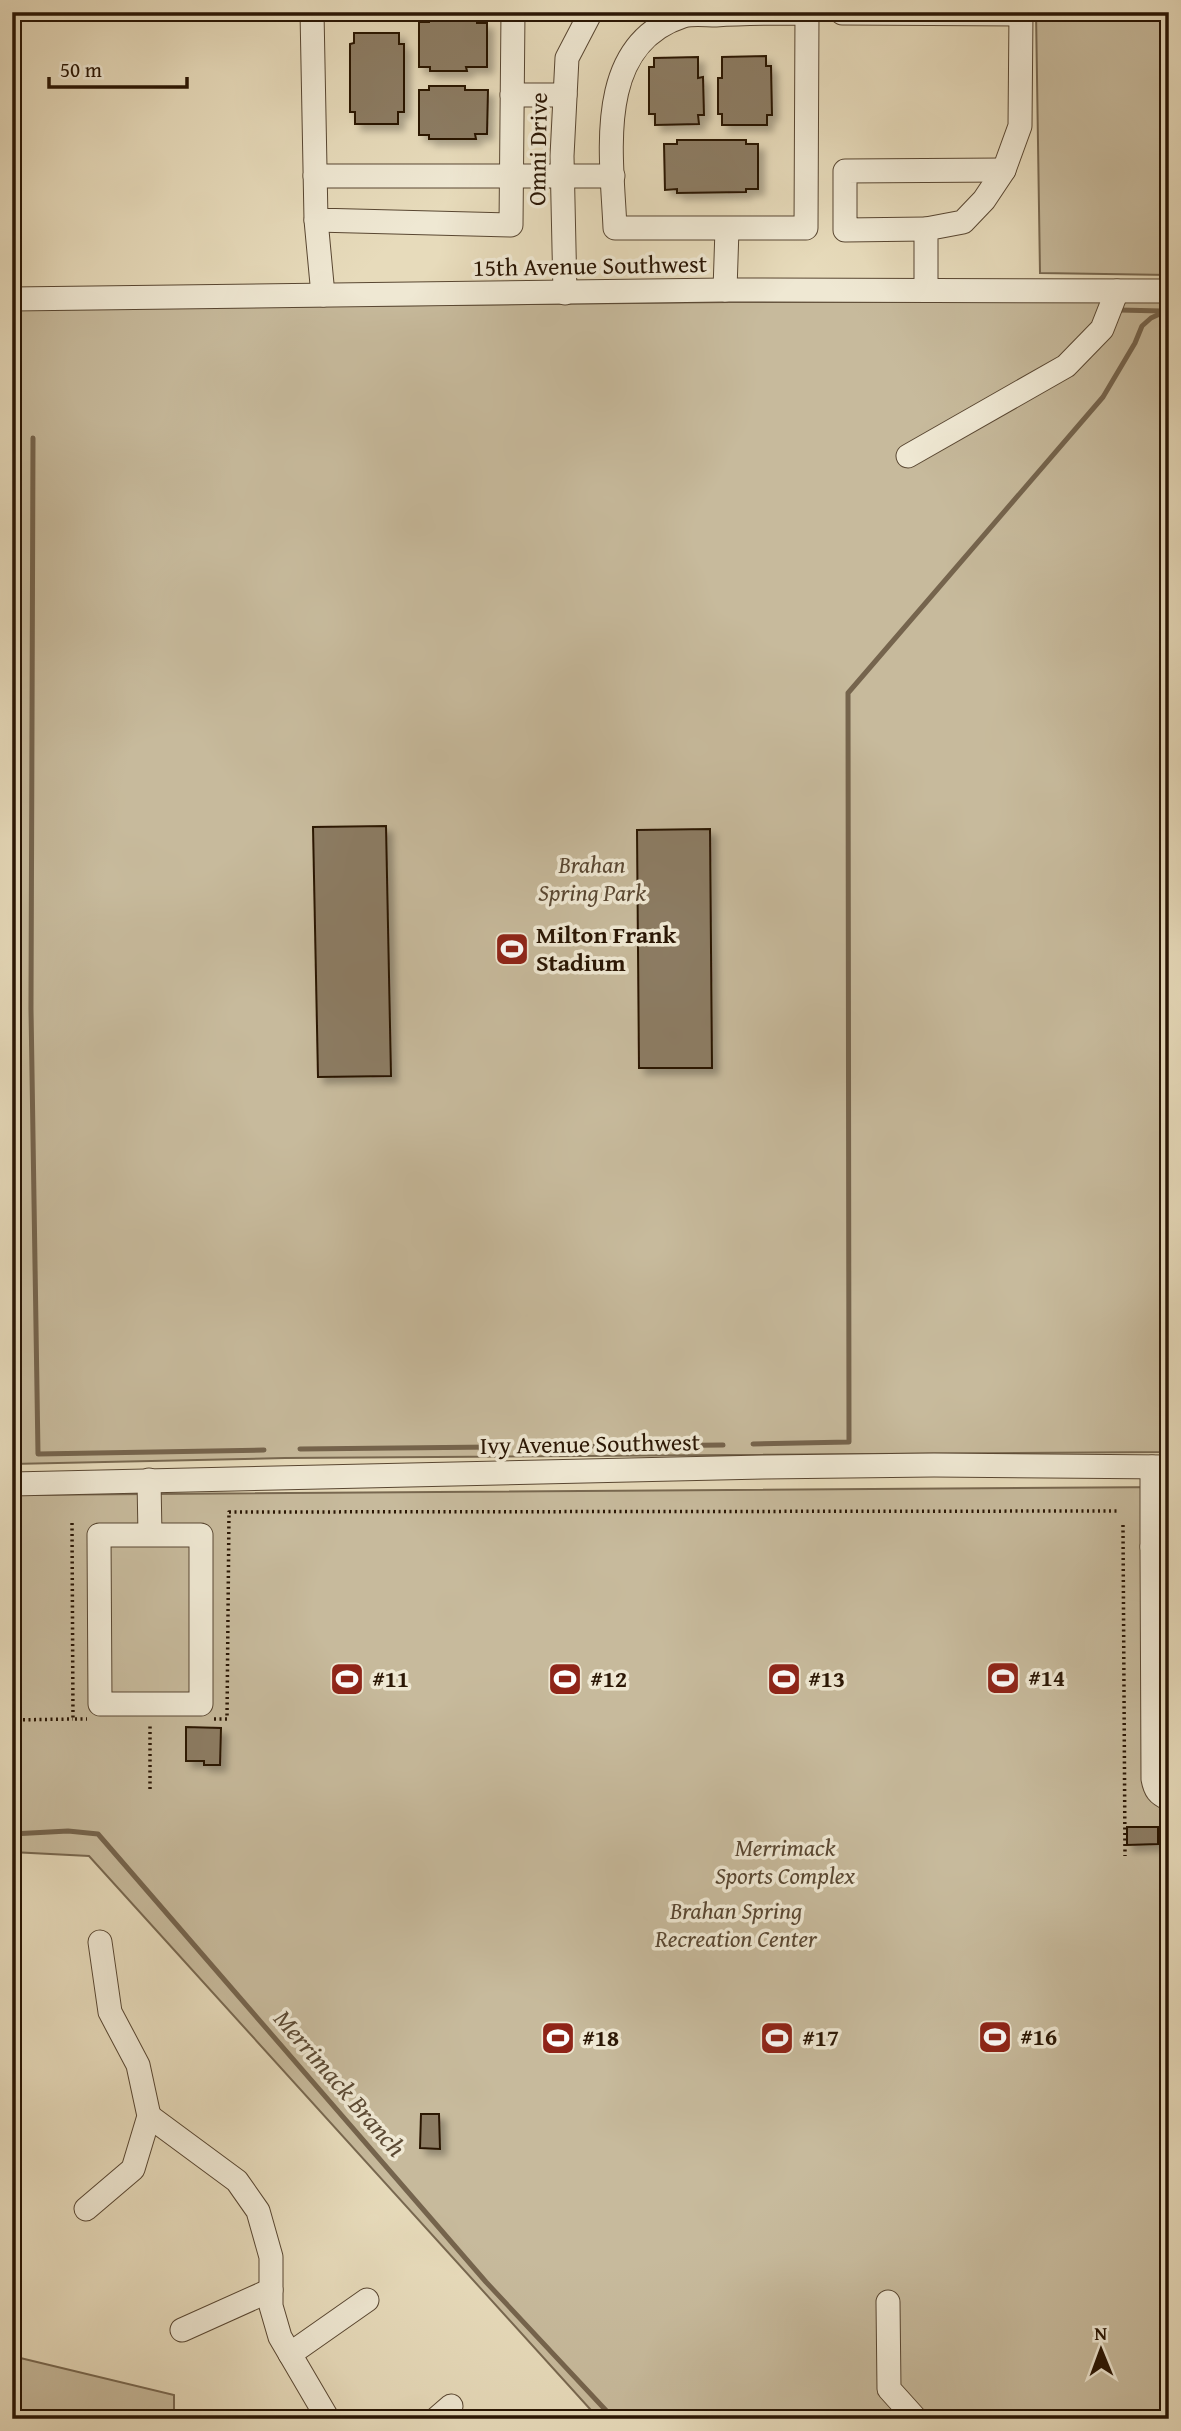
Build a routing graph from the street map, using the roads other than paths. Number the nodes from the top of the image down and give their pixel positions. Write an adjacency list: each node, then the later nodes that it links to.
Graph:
1 (312, 12): 11 (street)
2 (513, 12): 8 (street)
3 (592, 12): 9 (street, Omni Drive)
4 (807, 13): 12 (street); 16 (street)
5 (842, 13): 6 (street)
6 (902, 13): 7 (street)
7 (1021, 13): 10 (street)
8 (512, 94): 9 (street); 13 (street)
9 (565, 94): 14 (street, Omni Drive)
10 (1004, 170): 17 (street); 17 (street)
11 (316, 176): 13 (street); 15 (street)
12 (613, 176): 14 (street); 16 (street)
13 (511, 177): 14 (street); 15 (street)
14 (563, 177): 22 (street, Omni Drive)
15 (316, 220): 23 (street)
16 (726, 229): 18 (street)
17 (926, 229): 19 (street)
18 (725, 290): 19 (street, 15th Avenue Southwest); 22 (street, 15th Avenue Southwest)
19 (926, 290): 20 (street, 15th Avenue Southwest)
20 (1117, 291): 21 (street, 15th Avenue Southwest); 25 (street)
21 (1169, 291)
22 (565, 293): 23 (street, 15th Avenue Southwest)
23 (323, 295): 24 (street, 15th Avenue Southwest)
24 (12, 299)
25 (908, 456)
26 (1160, 1467): 27 (street, Ivy Avenue Southwest); 30 (street)
27 (149, 1480): 28 (street, Ivy Avenue Southwest); 29 (street)
28 (12, 1484)
29 (150, 1535): 29 (street)
30 (1160, 1547): 31 (street)
31 (1169, 1799)
32 (100, 1942): 33 (street)
33 (149, 2116): 34 (street); 35 (street)
34 (86, 2209)
35 (271, 2290): 38 (street); 39 (street)
36 (367, 2300): 39 (street)
37 (888, 2302): 41 (street)
38 (183, 2330)
39 (290, 2354): 40 (street)
40 (328, 2419)
41 (916, 2419)

